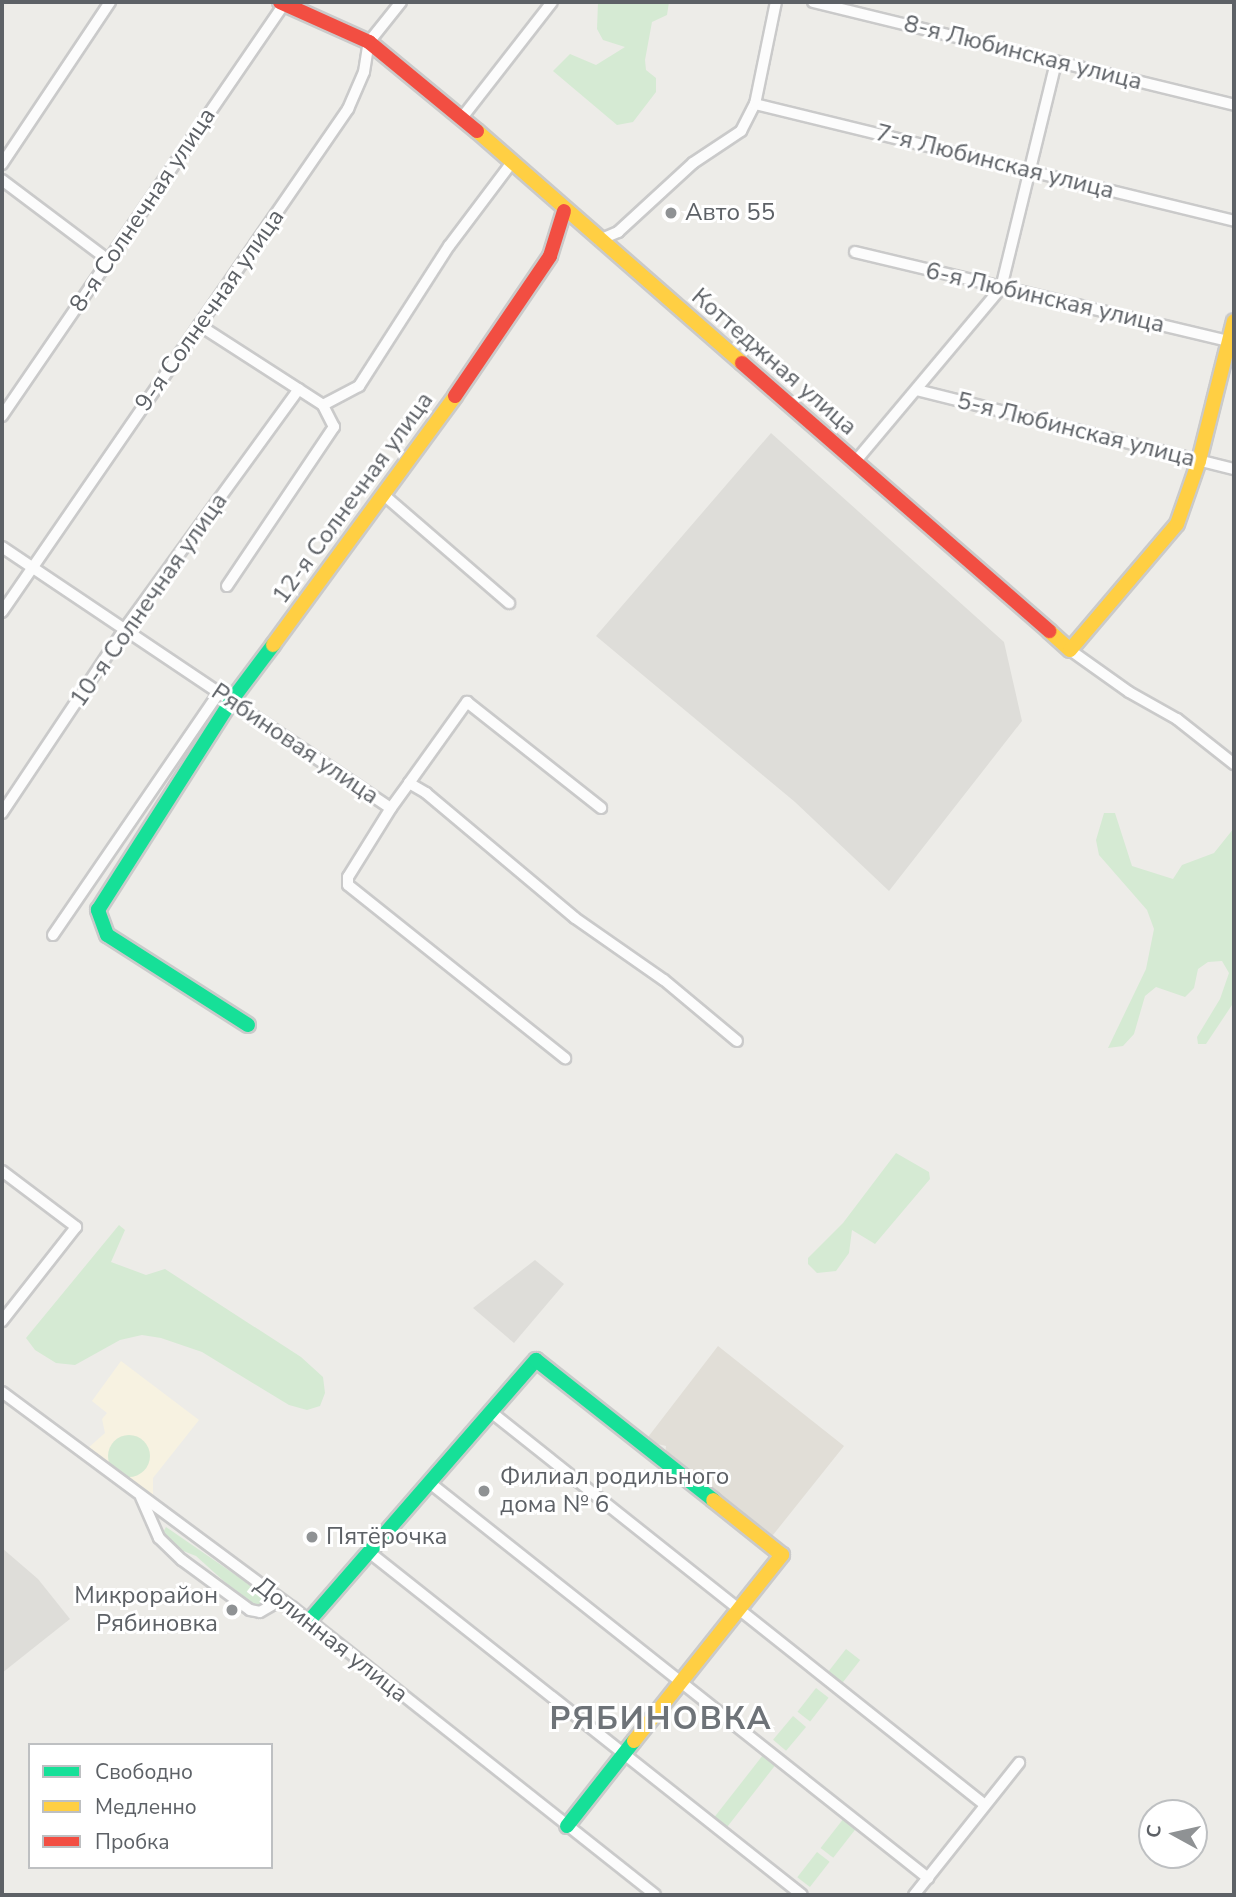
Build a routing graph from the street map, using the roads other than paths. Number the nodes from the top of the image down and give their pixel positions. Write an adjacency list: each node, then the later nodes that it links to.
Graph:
1 (110, 2): 12 (street)
2 (401, 2): 7 (street, 9-я Солнечная улица)
3 (552, 2): 11 (street)
4 (776, 2): 9 (street)
5 (813, 2): 8 (street, 8-я Любинская улица)
6 (282, 3): 7 (street, Коттеджная улица); 20 (street, 8-я Солнечная улица)
7 (369, 42): 11 (street, Коттеджная улица); 23 (street, 9-я Солнечная улица)
8 (1056, 62): 10 (street, 8-я Любинская улица); 14 (street)
9 (755, 104): 14 (street, 7-я Любинская улица); 18 (street)
10 (1234, 105)
11 (461, 119): 13 (street, Коттеджная улица)
12 (2, 163)
13 (510, 165): 16 (street, Коттеджная улица); 27 (street)
14 (1027, 170): 17 (street, 7-я Любинская улица); 21 (street)
15 (2, 180): 20 (street)
16 (564, 211): 18 (street, Коттеджная улица); 32 (street, 12-я Солнечная улица)
17 (1234, 221)
18 (599, 240): 29 (street, Коттеджная улица)
19 (855, 253): 21 (street, 6-я Любинская улица)
20 (108, 260): 28 (street, 8-я Солнечная улица)
21 (1000, 288): 24 (street, 6-я Любинская улица); 26 (street)
22 (1234, 321): 24 (street)
23 (199, 325): 25 (street); 34 (street, 9-я Солнечная улица)
24 (1232, 341): 30 (street)
25 (299, 389): 27 (street); 38 (street, 10-я Солнечная улица)
26 (917, 390): 29 (street); 30 (street, 5-я Любинская улица)
27 (323, 405): 35 (street)
28 (2, 416)
29 (855, 461): 39 (street, Коттеджная улица)
30 (1199, 461): 31 (street, 5-я Любинская улица); 39 (street)
31 (1234, 469)
32 (385, 496): 36 (street); 40 (street, 12-я Солнечная улица)
33 (2, 547): 34 (street, Рябиновая улица)
34 (32, 569): 37 (street, 9-я Солнечная улица); 38 (street, Рябиновая улица)
35 (227, 586)
36 (509, 603)
37 (2, 612)
38 (126, 627): 40 (street, Рябиновая улица); 45 (street, 10-я Солнечная улица)
39 (1070, 650): 41 (street, Коттеджная улица)
40 (225, 697): 43 (street, Рябиновая улица); 46 (street); 47 (street, 12-я Солнечная улица)
41 (1234, 764)
42 (409, 783): 43 (street, Рябиновая улица); 44 (street); 48 (street, Рябиновая улица)
43 (391, 808): 49 (street)
44 (601, 808)
45 (2, 813)
46 (53, 935)
47 (248, 1025)
48 (737, 1041)
49 (565, 1058)
50 (2, 1171): 51 (street)
51 (2, 1321)
52 (2, 1392): 55 (street, Долинная улица)
53 (491, 1412): 54 (street); 58 (street); 58 (street)
54 (430, 1483): 56 (street); 60 (street)
55 (140, 1494): 57 (street, Долинная улица); 57 (street)
56 (369, 1552): 59 (street); 61 (street)
57 (281, 1600): 59 (street, Долинная улица)
58 (739, 1609): 60 (street); 63 (street)
59 (309, 1621): 64 (street, Долинная улица)
60 (681, 1682): 61 (street); 65 (street)
61 (624, 1754): 64 (street); 67 (street)
62 (1019, 1763): 63 (street)
63 (985, 1805): 65 (street)
64 (567, 1826): 66 (street, Долинная улица)
65 (928, 1878): 68 (street)
66 (654, 1895)
67 (802, 1895)
68 (914, 1895)

